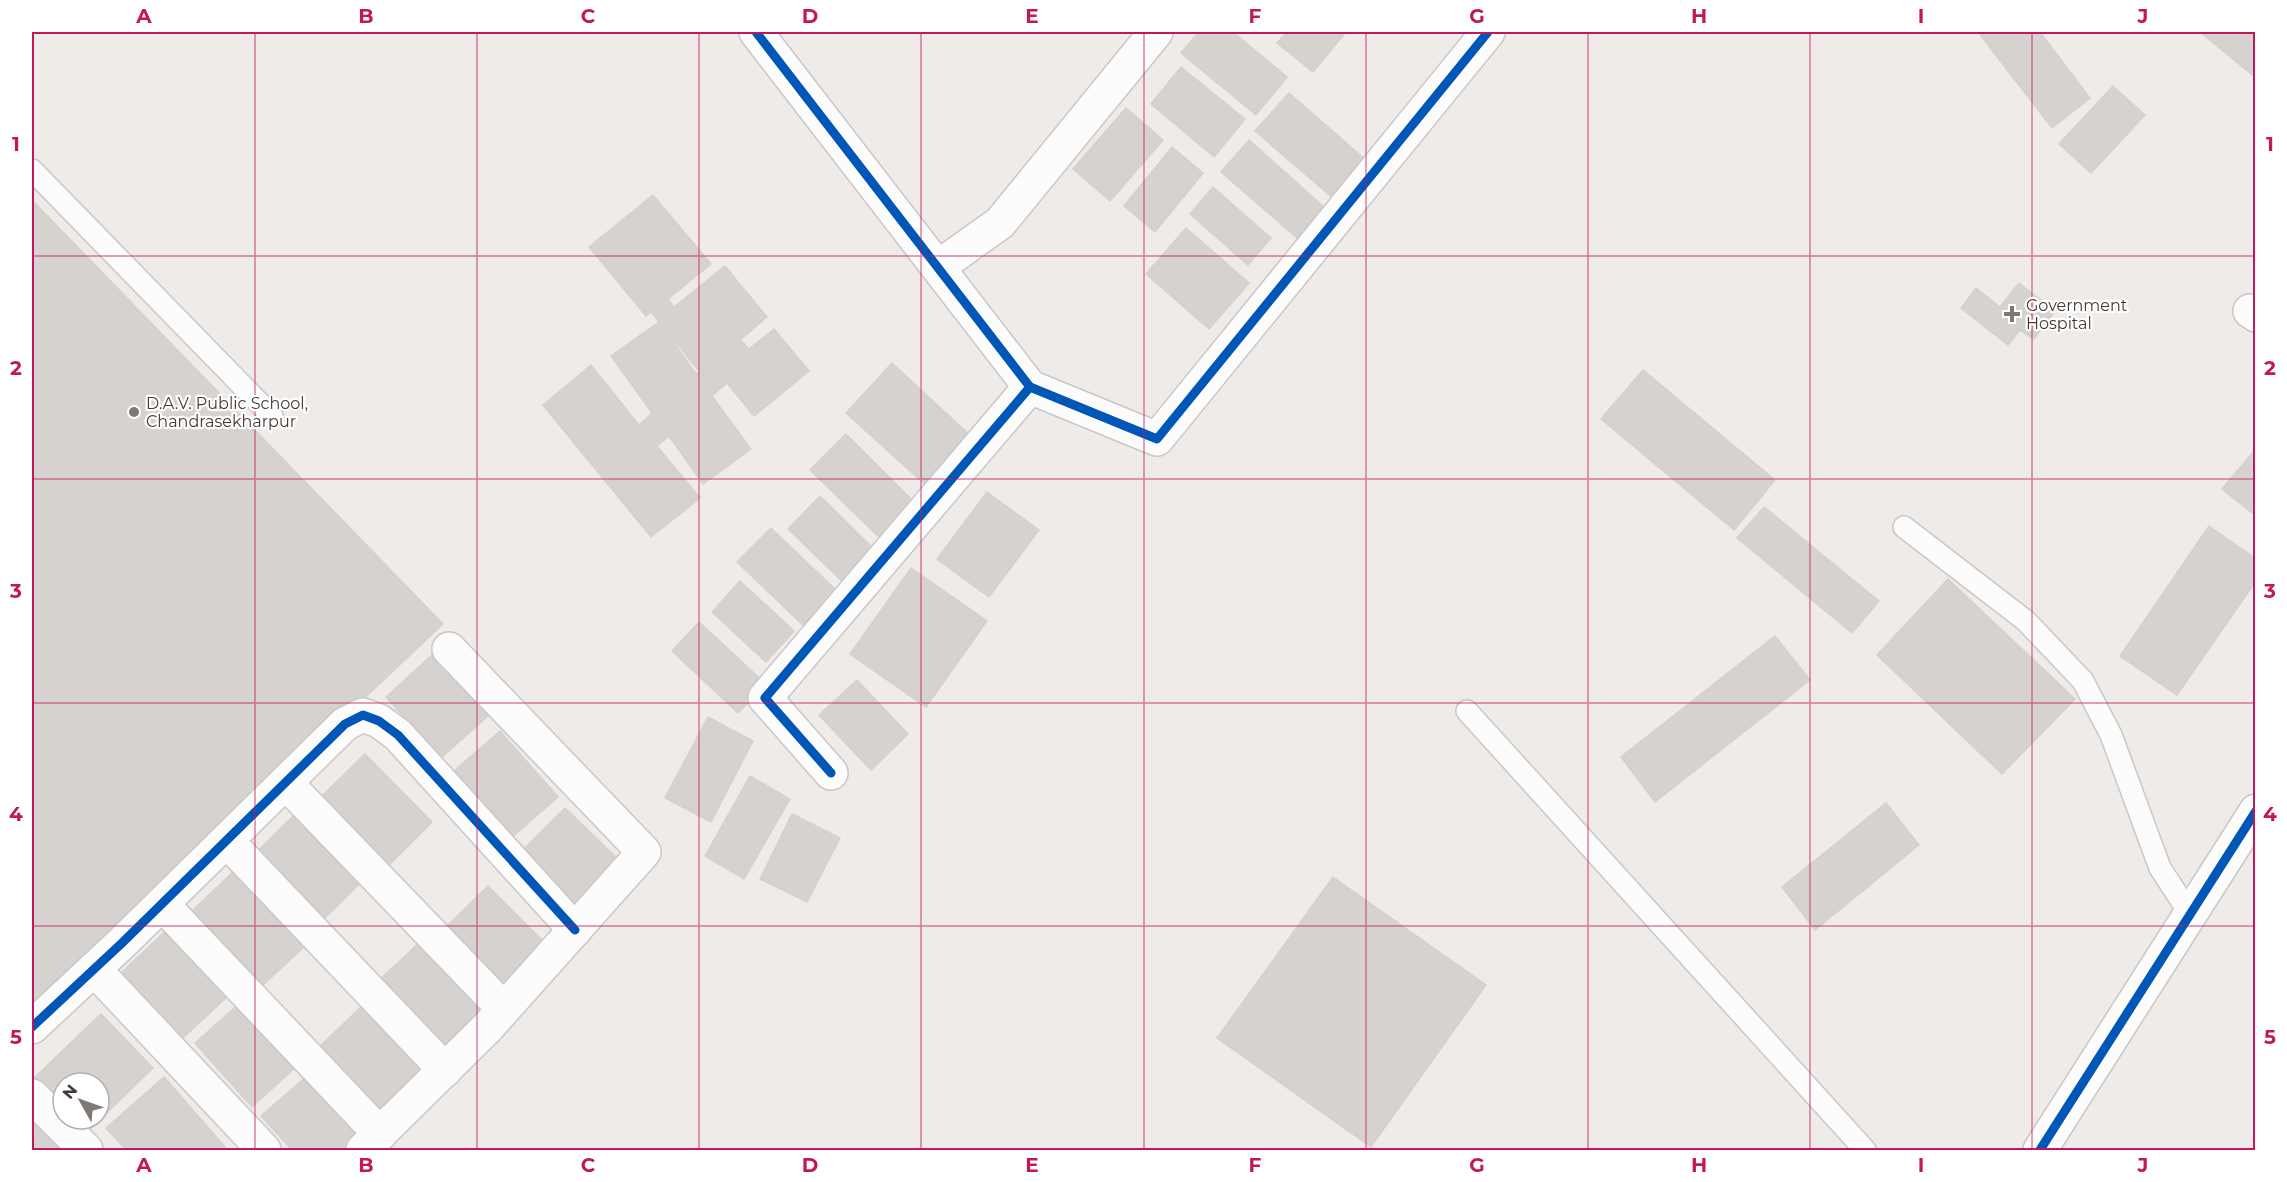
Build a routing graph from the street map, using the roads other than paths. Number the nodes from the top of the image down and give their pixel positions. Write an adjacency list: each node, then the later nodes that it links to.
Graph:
1 (756, 32): 5 (street)
2 (1156, 32): 5 (street)
3 (1484, 33): 6 (street)
4 (32, 170): 7 (lane)
5 (938, 267): 6 (street)
6 (1030, 387): 11 (street)
7 (272, 416)
8 (1904, 527): 16 (lane)
9 (449, 649): 17 (street)
10 (1467, 711): 26 (lane)
11 (831, 773)
12 (286, 783): 14 (street); 17 (street); 19 (street)
13 (2256, 811): 16 (street)
14 (227, 841): 15 (street); 21 (street)
15 (162, 904): 18 (street); 23 (street)
16 (2190, 914): 27 (street)
17 (575, 930): 19 (street)
18 (94, 969): 20 (street); 25 (street)
19 (503, 1008): 21 (street)
20 (32, 1028)
21 (445, 1070): 23 (street)
22 (32, 1096): 24 (street)
23 (372, 1142)
24 (86, 1150)
25 (264, 1150)
26 (1865, 1150)
27 (2040, 1150)

